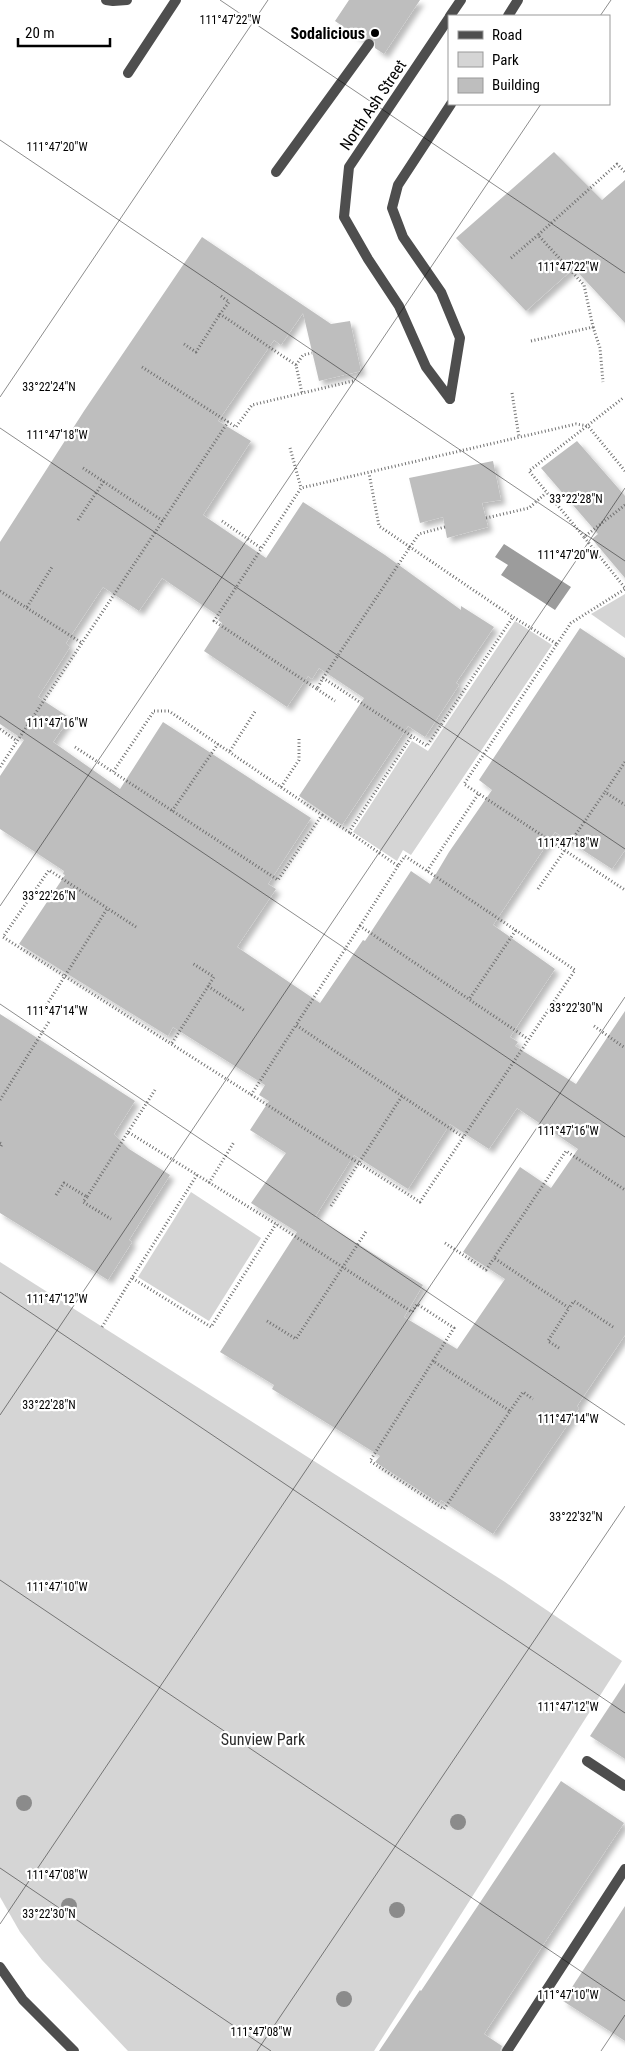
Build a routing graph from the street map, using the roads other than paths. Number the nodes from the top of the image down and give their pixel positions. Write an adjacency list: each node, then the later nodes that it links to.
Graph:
1 (106, 0): 2 (street)
2 (127, 0)
3 (176, 0): 10 (street)
4 (461, 0): 6 (street, North Ash Street)
5 (518, 0): 7 (street)
6 (450, 15)
7 (509, 15)
8 (448, 18): 11 (street, North Ash Street)
9 (369, 44): 12 (street)
10 (128, 73)
11 (450, 105)
12 (276, 172)
13 (587, 1761): 14 (street)
14 (625, 1786)
15 (625, 1870): 18 (street)
16 (0, 1967): 17 (street)
17 (74, 2051)
18 (507, 2051)

